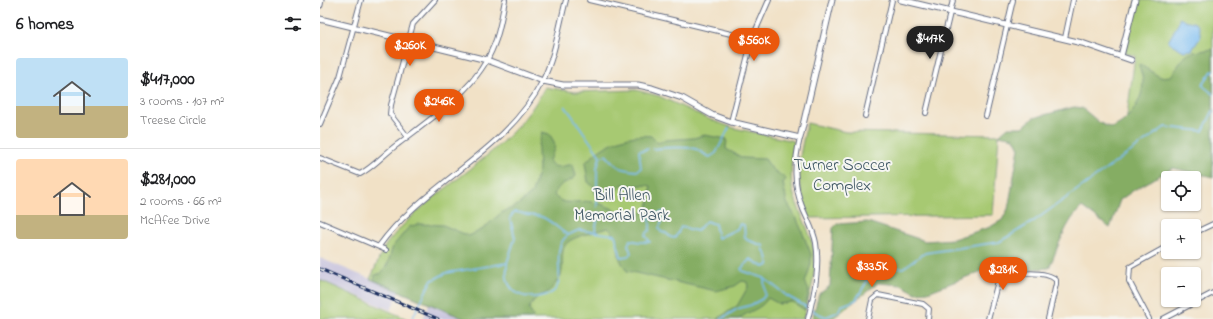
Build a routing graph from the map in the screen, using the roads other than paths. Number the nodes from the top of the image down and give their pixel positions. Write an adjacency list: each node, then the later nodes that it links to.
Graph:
1 (321, 0): 15 (street)
2 (361, 0): 19 (street)
3 (435, 0): 22 (street)
4 (505, 0): 24 (street)
5 (566, 0): 26 (street)
6 (588, 0): 21 (street)
7 (769, 0): 21 (street)
8 (832, 0): 33 (street)
9 (892, 0): 28 (street)
10 (901, 0): 16 (street)
11 (953, 0): 16 (street)
12 (1013, 0): 18 (street)
13 (1073, 0): 20 (street)
14 (1135, 0): 23 (street)
15 (320, 5)
16 (950, 11): 18 (street); 27 (street)
17 (320, 19): 19 (street)
18 (1008, 25): 20 (street); 29 (street)
19 (352, 26): 22 (street); 31 (street)
20 (1065, 38): 23 (street)
21 (752, 39): 30 (street)
22 (408, 40): 24 (street); 32 (street)
23 (1121, 56): 25 (street)
24 (488, 60): 26 (street); 32 (street)
25 (1131, 60)
26 (543, 81): 30 (street); 38 (street)
27 (926, 113)
28 (865, 116)
29 (986, 116)
30 (731, 122): 33 (street)
31 (320, 124)
32 (407, 136): 34 (street)
33 (800, 138): 42 (street)
34 (320, 158)
35 (320, 222): 38 (street)
36 (1213, 224): 37 (street)
37 (1201, 230)
38 (379, 246): 39 (street)
39 (386, 250)
40 (1161, 250): 47 (street)
41 (1213, 293): 48 (street)
42 (808, 319)
43 (868, 319): 44 (street)
44 (928, 319)
45 (988, 319): 46 (street)
46 (1048, 319)
47 (1149, 319)
48 (1163, 319)

